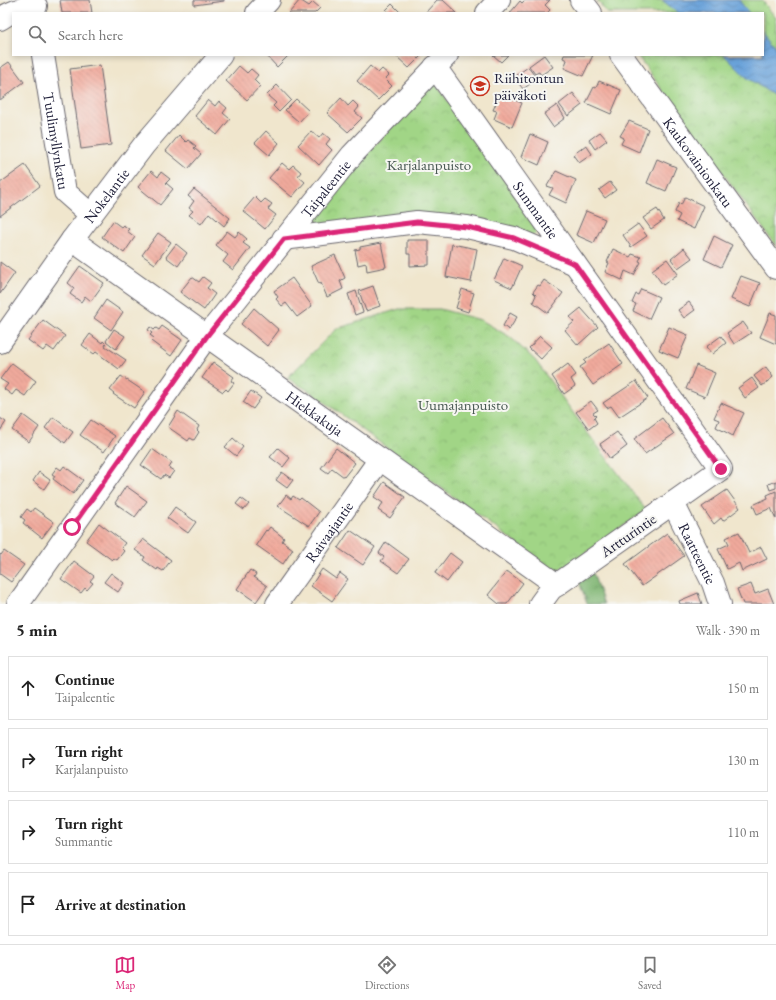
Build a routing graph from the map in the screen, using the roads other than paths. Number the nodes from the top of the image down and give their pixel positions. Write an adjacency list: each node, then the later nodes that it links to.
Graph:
1 (499, 0): 6 (street)
2 (581, 0): 7 (street)
3 (36, 6): 5 (street)
4 (12, 12): 8 (street)
5 (13, 12)
6 (488, 12)
7 (590, 12)
8 (0, 19)
9 (43, 56): 13 (street, Tuulimyllynkatu)
10 (220, 56): 13 (street, Nokelantie)
11 (622, 56): 17 (street, Kaukovainionkatu)
12 (441, 61): 14 (street, Taipaleentie); 16 (street, Summantie)
13 (91, 216): 15 (street, Nokelantie)
14 (284, 239): 16 (street); 18 (street, Taipaleentie)
15 (72, 240): 18 (street, Hiekkakuja); 19 (street, Nokelantie)
16 (575, 264): 21 (street, Summantie)
17 (776, 268)
18 (207, 336): 20 (street, Hiekkakuja); 24 (street, Taipaleentie)
19 (0, 342)
20 (380, 458): 23 (street, Hiekkakuja); 25 (street, Raivaajantie)
21 (721, 469): 22 (street, Artturintie)
22 (673, 503): 23 (street, Artturintie); 27 (street, Raatteentie)
23 (557, 585): 26 (street, Artturintie)
24 (18, 604)
25 (277, 604)
26 (540, 604)
27 (720, 604)

